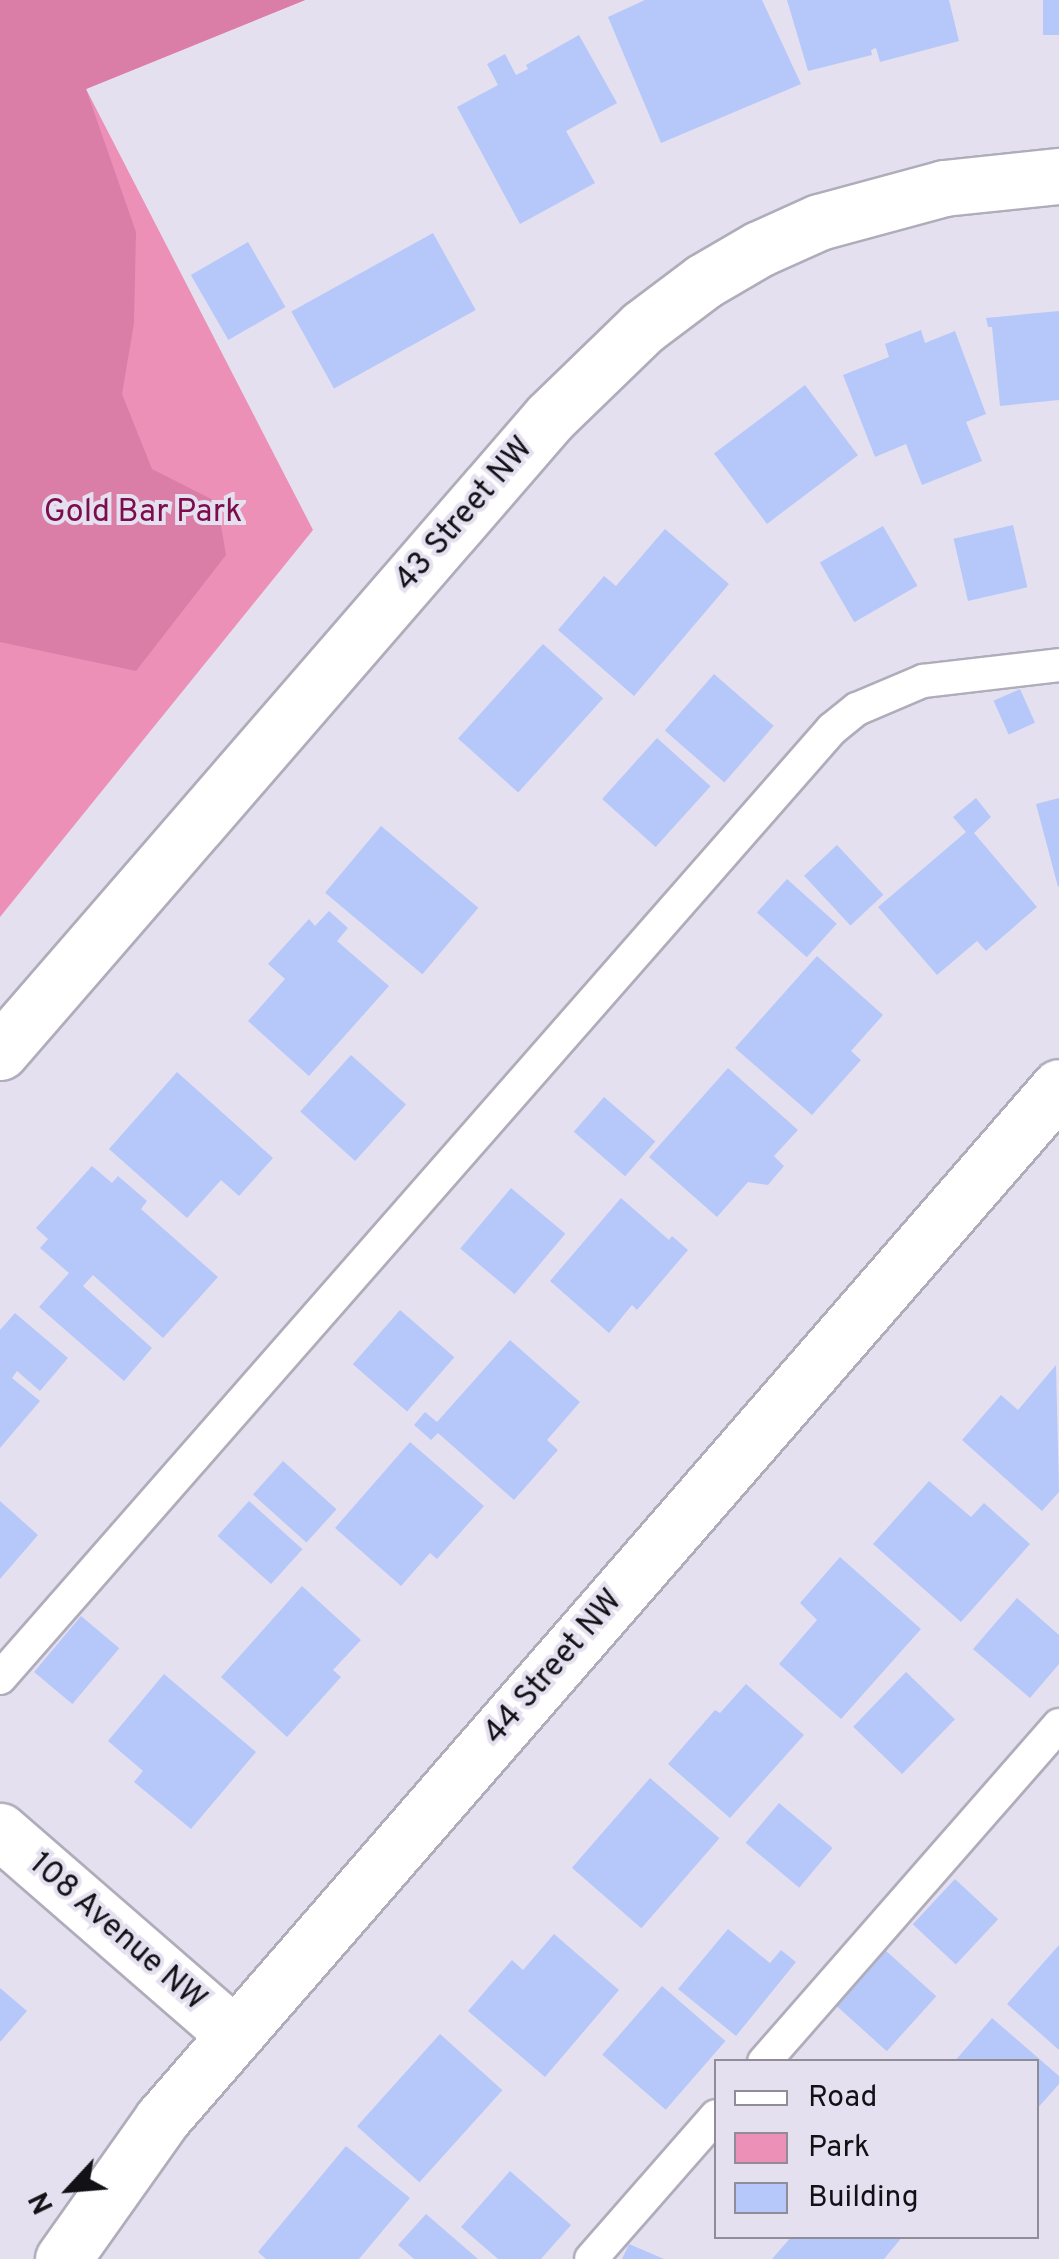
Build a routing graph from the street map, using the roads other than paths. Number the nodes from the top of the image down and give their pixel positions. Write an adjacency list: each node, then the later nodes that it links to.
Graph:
1 (1059, 176): 3 (street, 43 Street NW)
2 (1059, 666): 5 (lane)
3 (0, 1052)
4 (1059, 1087): 8 (street, 44 Street NW)
5 (0, 1678)
6 (1059, 1725): 9 (lane)
7 (0, 1831): 8 (street, 108 Avenue NW)
8 (234, 2035): 11 (street, 44 Street NW)
9 (767, 2059)
10 (714, 2118): 12 (lane)
11 (62, 2259)
12 (591, 2259)

